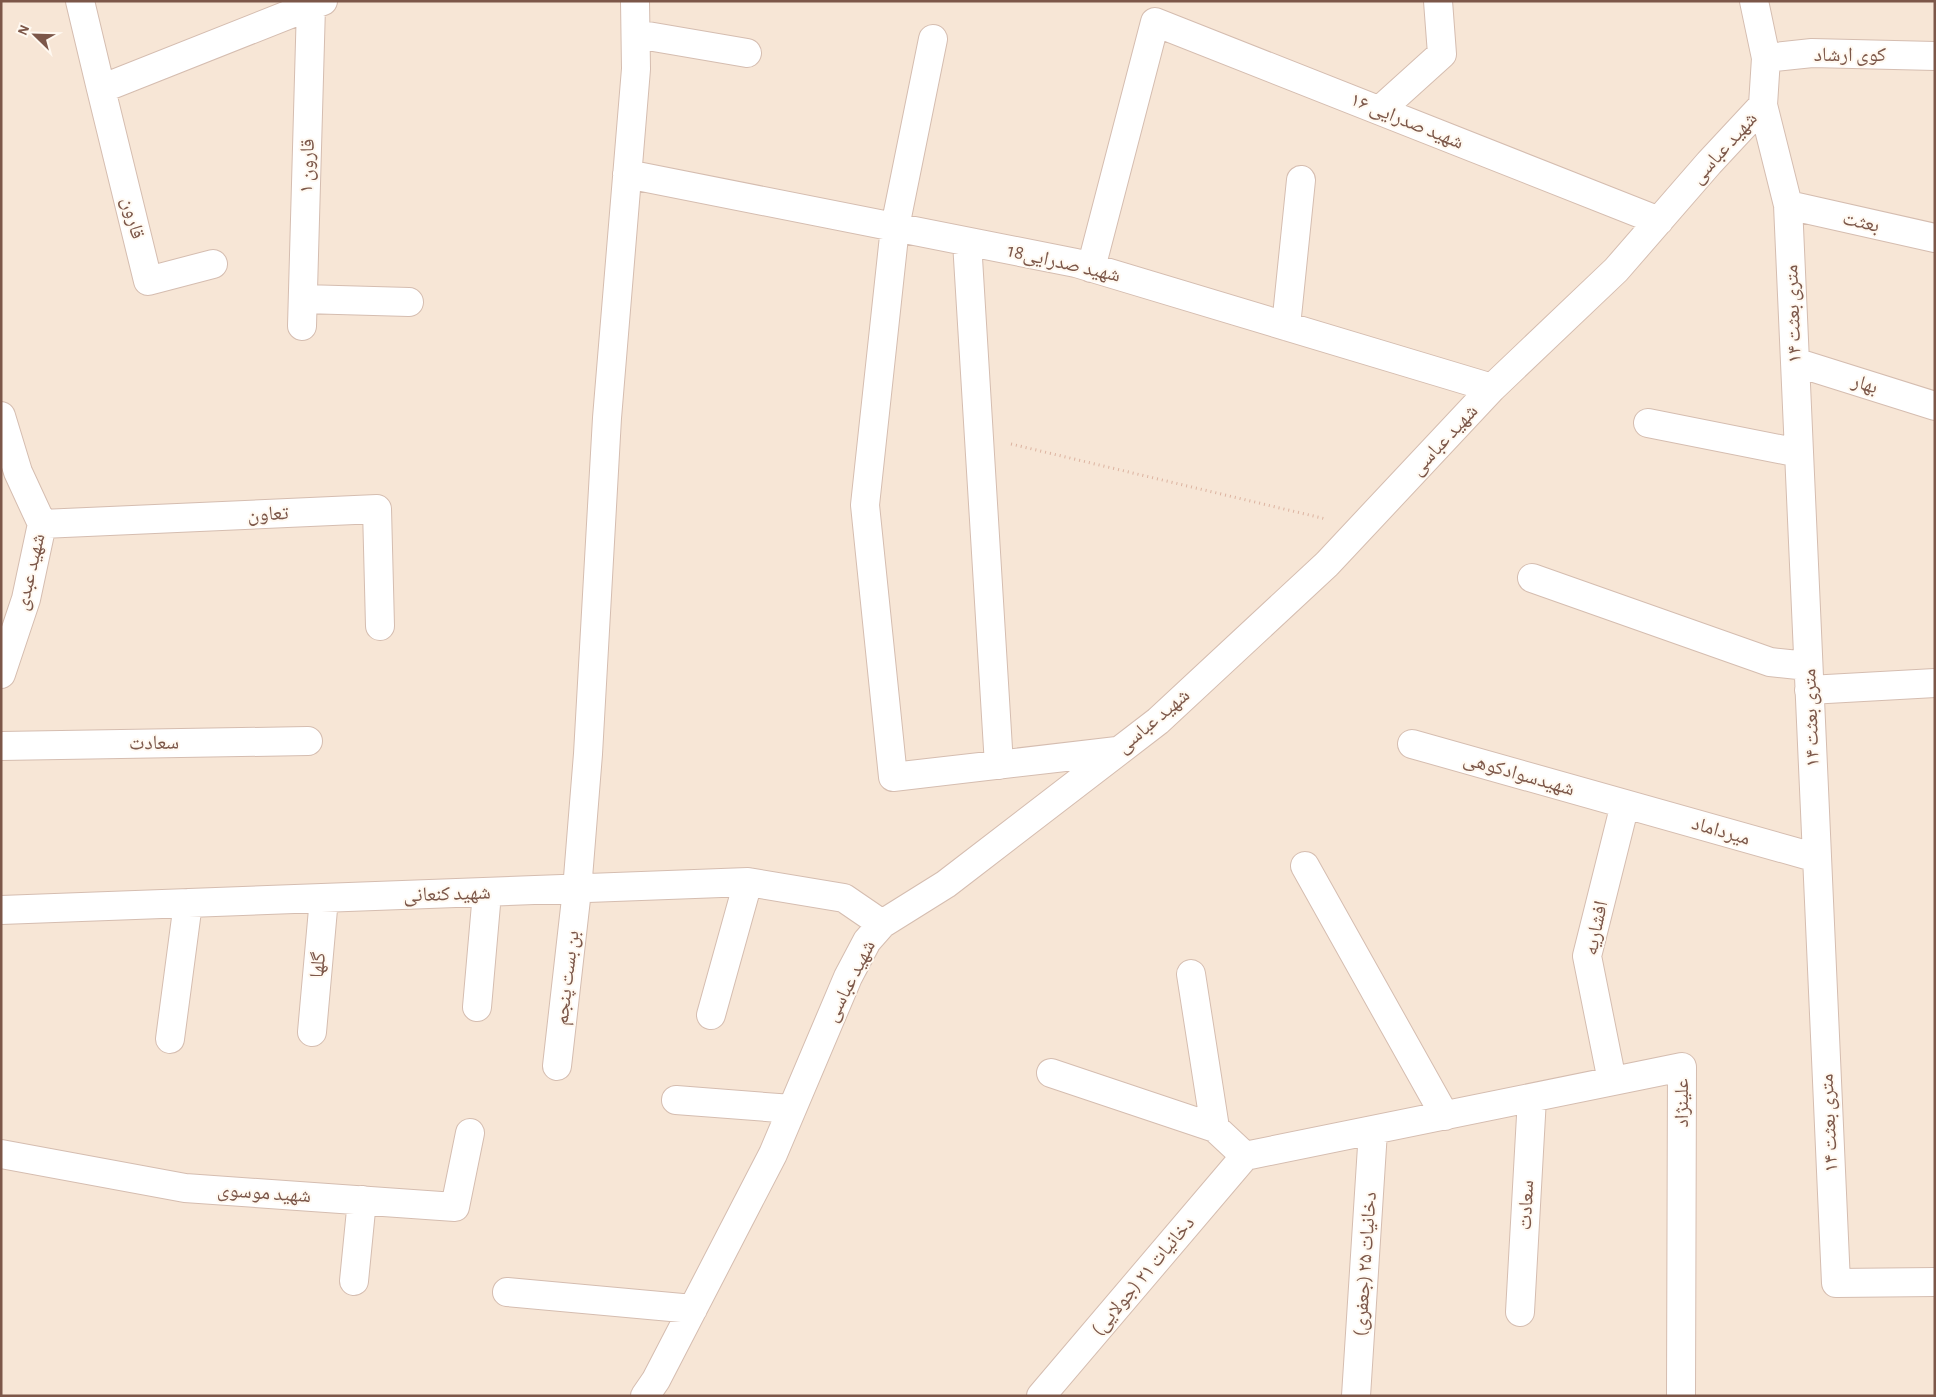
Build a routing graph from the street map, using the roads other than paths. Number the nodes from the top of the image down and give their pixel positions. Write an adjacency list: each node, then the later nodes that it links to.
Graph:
1 (80, 1): 11 (street, قارون)
2 (636, 1): 6 (street, بن بست پنجم)
3 (1438, 1): 13 (street)
4 (1754, 1): 10 (street, ۱۴ متری بعثت)
5 (317, 4): 11 (street); 23 (street, قارون ۱)
6 (636, 34): 8 (street); 14 (street, بن بست پنجم)
7 (933, 39): 18 (street)
8 (747, 53)
9 (1935, 56): 10 (street, کوی ارشاد)
10 (1766, 58): 12 (street, ۱۴ متری بعثت)
11 (102, 89): 21 (street, قارون)
12 (1763, 105): 16 (street, ۱۴ متری بعثت); 17 (street, شهید عباسی)
13 (1380, 110): 17 (street, شهید صدرایی ۱۶); 22 (street, شهید صدرایی ۱۶)
14 (627, 174): 18 (street, شهید صدرایی18); 48 (street, بن بست پنجم)
15 (1300, 180): 26 (street)
16 (1788, 205): 19 (street, بعثت); 27 (street, ۱۴ متری بعثت)
17 (1659, 221): 28 (street, شهید عباسی)
18 (894, 227): 20 (street, شهید صدرایی18); 43 (street)
19 (1935, 238)
20 (967, 242): 22 (street, شهید صدرایی18); 43 (street)
21 (213, 264)
22 (1091, 268): 26 (street, شهید صدرایی18)
23 (303, 299): 24 (street); 25 (street, قارون ۱)
24 (409, 302)
25 (302, 326)
26 (1286, 326): 28 (street, شهید صدرایی18)
27 (1795, 362): 29 (street, بهار); 32 (street, ۱۴ متری بعثت)
28 (1492, 388): 42 (street, شهید عباسی)
29 (1935, 406)
30 (1, 416): 33 (street, شهید عبدی)
31 (1648, 423): 32 (street)
32 (1799, 453): 37 (street, ۱۴ متری بعثت)
33 (42, 524): 35 (street, تعاون); 36 (street, شهید عبدی)
34 (1532, 578): 37 (street)
35 (380, 626)
36 (2, 667)
37 (1809, 678): 38 (street); 45 (street, ۱۴ متری بعثت)
38 (1935, 683)
39 (308, 741): 41 (street, سعادت)
40 (1412, 744): 44 (street, شهیدسوادکوهی)
41 (1, 746)
42 (1119, 750): 43 (street); 53 (street, شهید عباسی)
43 (998, 764)
44 (1625, 804): 45 (street, میرداماد); 61 (street, افشاریه)
45 (1817, 858): 73 (street, ۱۴ متری بعثت)
46 (1305, 866): 65 (street)
47 (748, 882): 48 (street, شهید کنعانی); 53 (street, شهید کنعانی); 56 (street)
48 (577, 890): 49 (street, شهید کنعانی); 59 (street, بن بست پنجم)
49 (488, 892): 50 (street, شهید کنعانی); 55 (street)
50 (324, 898): 51 (street, شهید کنعانی); 57 (street, گلها)
51 (188, 903): 52 (street, شهید کنعانی); 58 (street)
52 (1, 910)
53 (882, 924): 64 (street, شهید عباسی)
54 (1191, 974): 66 (street)
55 (477, 1007)
56 (711, 1015)
57 (312, 1032)
58 (170, 1039)
59 (556, 1066)
60 (1052, 1073): 66 (street)
61 (1612, 1081): 62 (street, علینژاد); 77 (street, علینژاد)
62 (1532, 1098): 65 (street, علینژاد); 76 (street, سعادت)
63 (676, 1100): 64 (street)
64 (792, 1108): 75 (street, شهید عباسی)
65 (1445, 1116): 67 (street, علینژاد)
66 (1215, 1128): 70 (street)
67 (1373, 1131): 70 (street, علینژاد); 80 (street, دخانیات ۲۵ (جعفری))
68 (470, 1133): 71 (street, شهید موسوی)
69 (1, 1154): 71 (street, شهید موسوی)
70 (1245, 1156): 79 (street, دخانیات ۲۱ (جولایی))
71 (362, 1200): 72 (street)
72 (354, 1281)
73 (1935, 1282)
74 (507, 1292): 75 (street)
75 (693, 1309): 78 (street, شهید عباسی)
76 (1520, 1312)
77 (1674, 1395)
78 (645, 1396)
79 (1041, 1396)
80 (1356, 1396)

